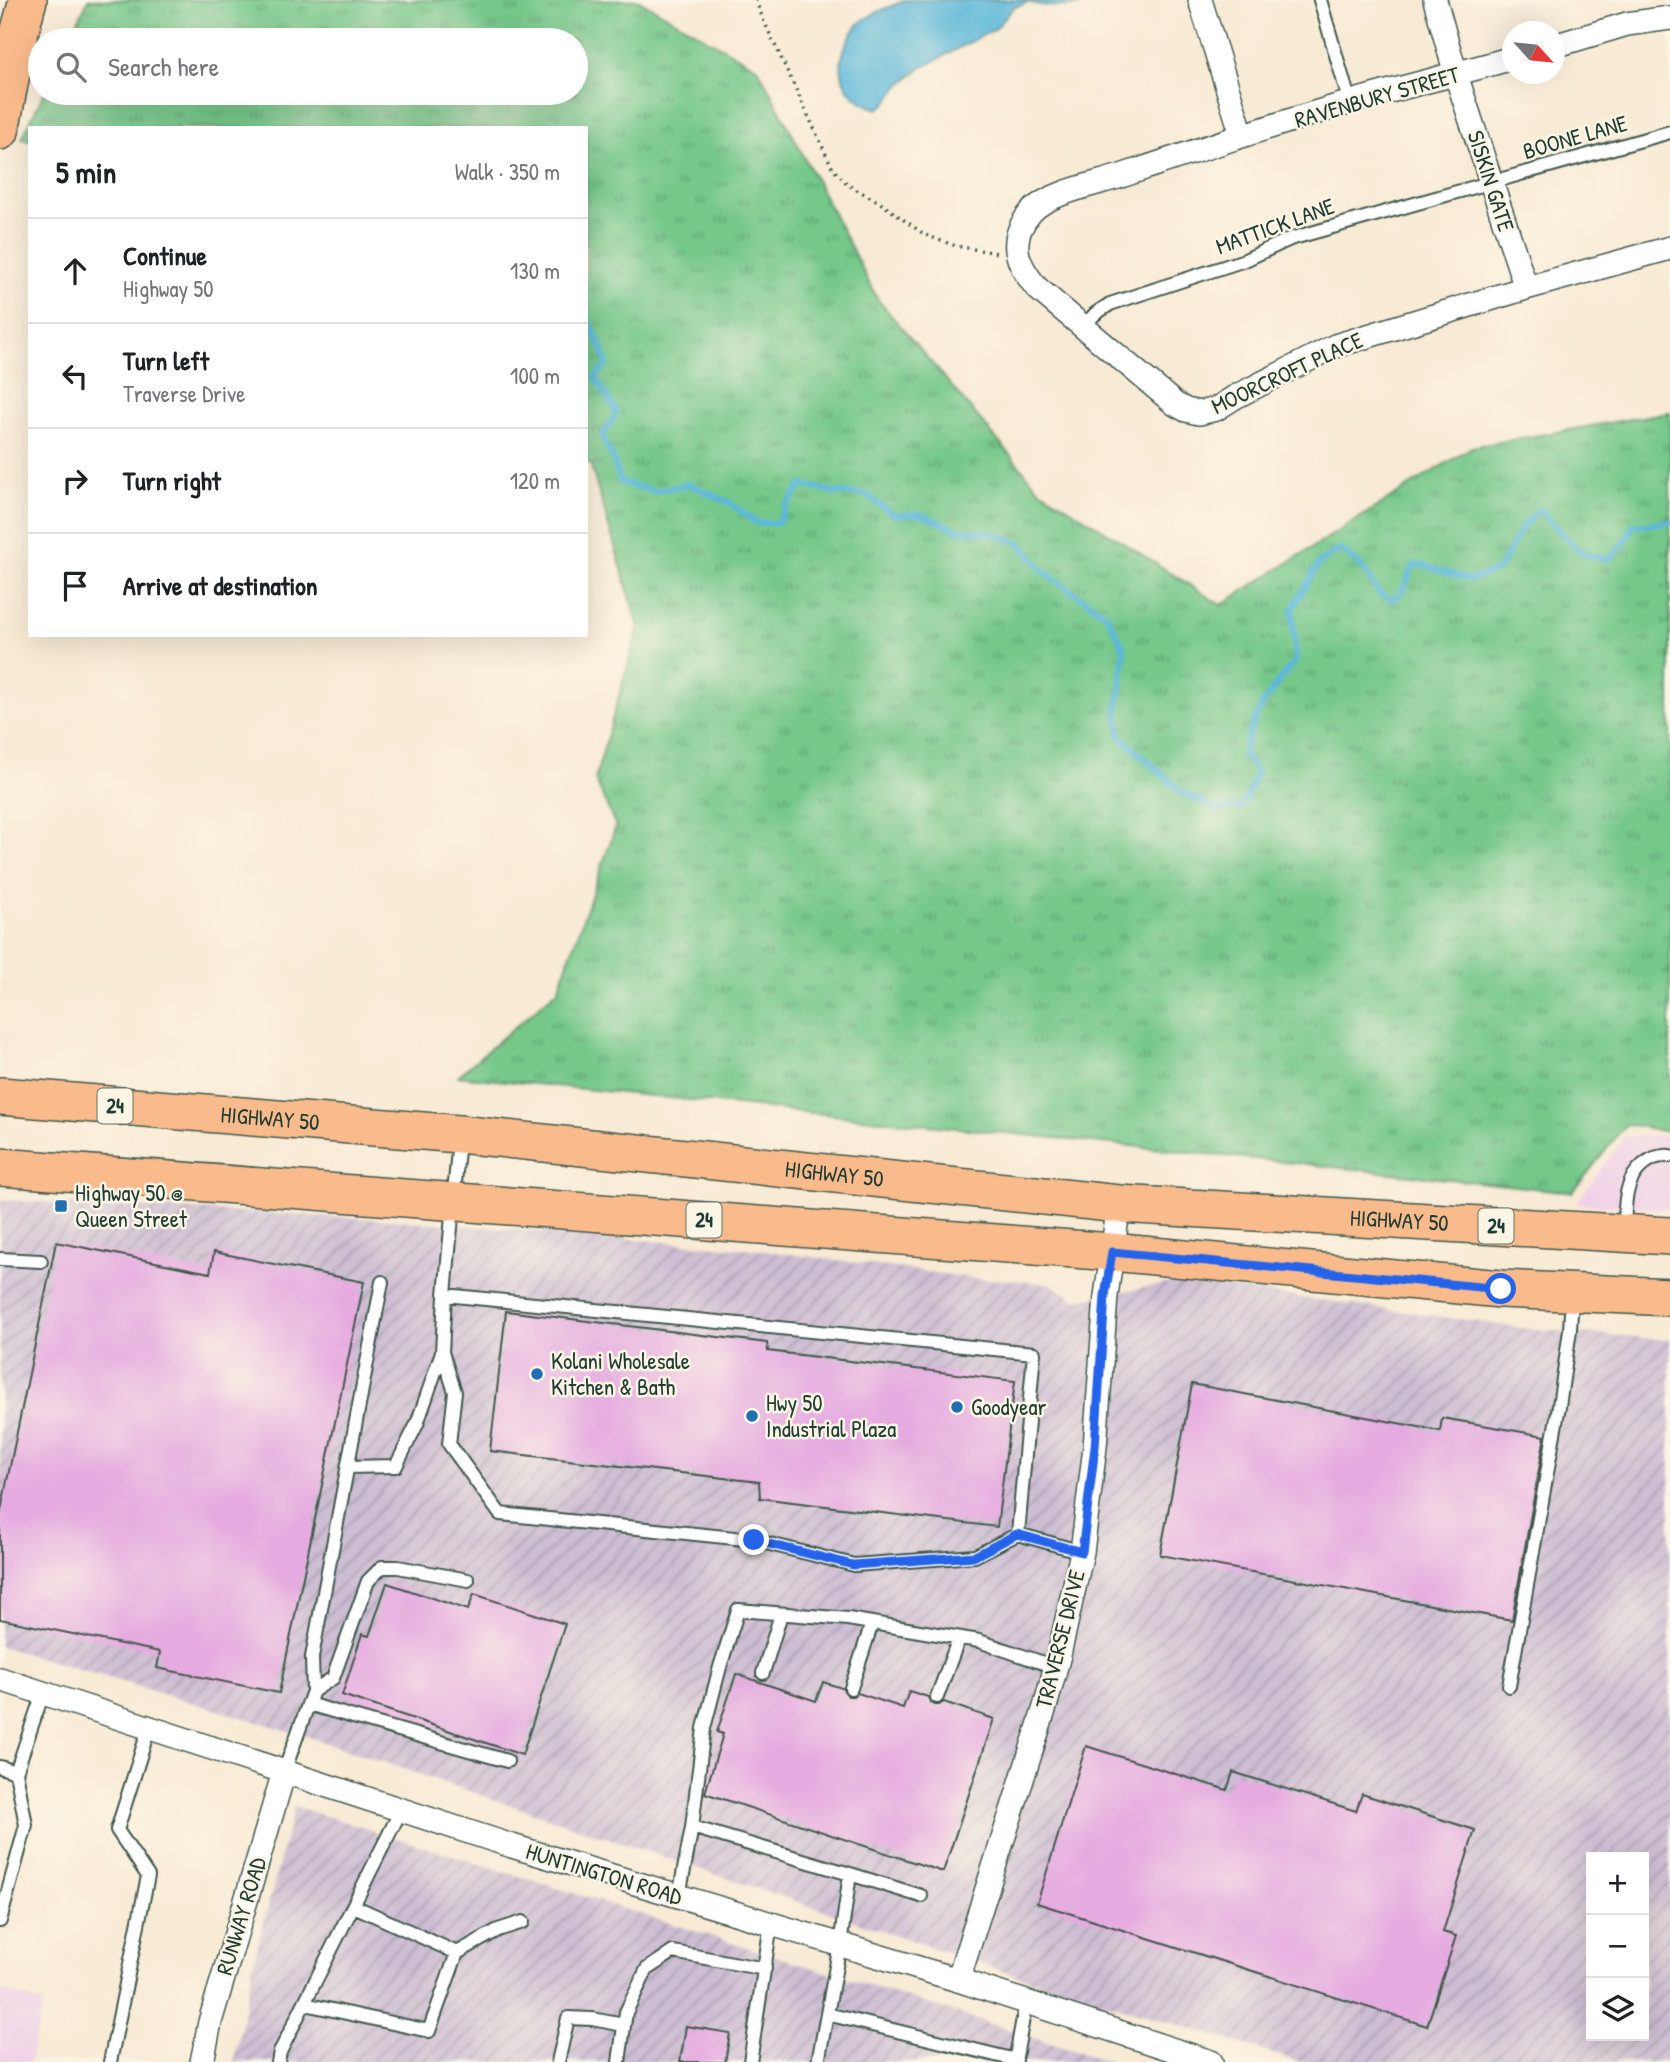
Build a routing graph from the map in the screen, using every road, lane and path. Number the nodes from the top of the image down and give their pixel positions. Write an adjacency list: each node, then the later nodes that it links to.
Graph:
1 (28, 0): 11 (main road)
2 (756, 0): 16 (path)
3 (1200, 0): 13 (street)
4 (1320, 0): 10 (lane)
5 (1435, 0): 9 (street, SISKIN GATE)
6 (1670, 18): 7 (street)
7 (1565, 43)
8 (1502, 61): 9 (street, RAVENBURY STREET)
9 (1456, 75): 10 (street, RAVENBURY STREET); 14 (street, SISKIN GATE)
10 (1350, 103): 13 (street, RAVENBURY STREET)
11 (0, 131)
12 (1670, 132): 14 (lane, BOONE LANE)
13 (1242, 135): 16 (street)
14 (1490, 183): 17 (street, SISKIN GATE); 18 (lane, MATTICK LANE)
15 (1670, 248): 17 (street, MOORCROFT PLACE)
16 (1017, 254): 18 (street, MOORCROFT PLACE)
17 (1526, 288): 18 (street, MOORCROFT PLACE)
18 (1083, 327)
19 (6, 1091): 20 (main road, HIGHWAY 50 / 24)
20 (459, 1134): 23 (lane); 24 (main road, HIGHWAY 50 / 24)
21 (1670, 1156): 25 (lane)
22 (0, 1167): 23 (main road, 24)
23 (454, 1201): 27 (main road, 24); 32 (lane)
24 (1119, 1204): 25 (main road, HIGHWAY 50 / 24); 27 (street, TRAVERSE DRIVE)
25 (1623, 1233): 26 (main road, HIGHWAY 50 / 24)
26 (1670, 1236)
27 (1112, 1252): 31 (main road, 24); 37 (street, TRAVERSE DRIVE)
28 (0, 1259): 29 (lane)
29 (41, 1261)
30 (382, 1282): 35 (lane)
31 (1573, 1292): 33 (main road, 24); 45 (lane)
32 (445, 1295): 34 (lane); 36 (lane)
33 (1670, 1297)
34 (442, 1352): 35 (lane); 36 (lane)
35 (347, 1467): 48 (lane)
36 (1017, 1534): 37 (lane)
37 (1082, 1552): 42 (street, TRAVERSE DRIVE)
38 (468, 1580): 48 (lane)
39 (781, 1614): 40 (lane); 43 (lane); 56 (lane)
40 (872, 1623): 41 (lane); 46 (lane)
41 (959, 1638): 42 (lane); 49 (lane)
42 (1055, 1667): 67 (street, TRAVERSE DRIVE)
43 (764, 1673)
44 (0, 1679): 47 (street, HUNTINGTON ROAD)
45 (1509, 1686)
46 (851, 1688)
47 (43, 1693): 50 (street, HUNTINGTON ROAD); 53 (lane)
48 (311, 1697): 51 (lane); 54 (lane)
49 (937, 1697)
50 (149, 1728): 54 (street, HUNTINGTON ROAD); 73 (lane)
51 (507, 1761)
52 (0, 1767): 53 (lane)
53 (16, 1772): 61 (lane)
54 (284, 1772): 55 (street, HUNTINGTON ROAD); 74 (street, RUNWAY ROAD)
55 (401, 1810): 58 (street, HUNTINGTON ROAD); 60 (lane)
56 (692, 1827): 57 (lane); 58 (lane)
57 (850, 1874): 59 (lane); 64 (lane)
58 (680, 1896): 63 (street, HUNTINGTON ROAD)
59 (921, 1896)
60 (354, 1906): 65 (lane); 69 (lane)
61 (0, 1922)
62 (523, 1922): 65 (lane)
63 (771, 1924): 64 (street, HUNTINGTON ROAD); 66 (lane)
64 (840, 1945): 67 (street, HUNTINGTON ROAD); 70 (lane)
65 (457, 1954): 69 (lane)
66 (765, 1969): 71 (lane); 78 (lane)
67 (958, 1980): 68 (street, HUNTINGTON ROAD)
68 (1026, 2002): 72 (lane); 80 (street, HUNTINGTON ROAD)
69 (304, 2004): 75 (lane)
70 (827, 2014): 72 (lane); 79 (lane)
71 (624, 2025): 76 (lane); 77 (lane)
72 (1015, 2061)
73 (110, 2062)
74 (202, 2062)
75 (278, 2062)
76 (558, 2062)
77 (619, 2062)
78 (750, 2062)
79 (818, 2062)
80 (1211, 2062)

